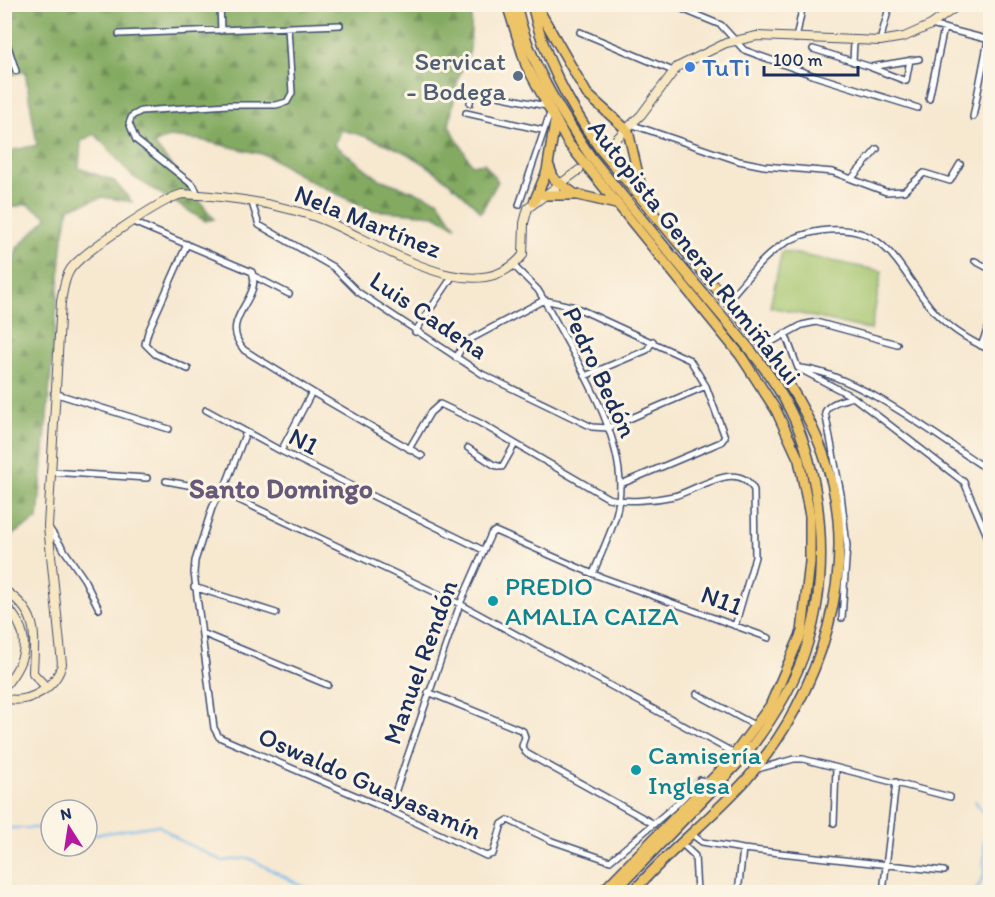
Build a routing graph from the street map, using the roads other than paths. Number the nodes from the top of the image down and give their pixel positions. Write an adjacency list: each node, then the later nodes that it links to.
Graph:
1 (220, 4): 13 (street)
2 (507, 4): 32 (main road)
3 (516, 4): 133 (main road, Autopista General Rumiñahui)
4 (534, 4): 36 (main road); 50 (main road, Autopista General Rumiñahui)
5 (670, 4): 18 (street)
6 (803, 4): 17 (street)
7 (890, 4): 21 (street)
8 (960, 4): 10 (main road)
9 (340, 25): 11 (street)
10 (931, 25): 12 (street); 21 (main road)
11 (288, 28): 13 (street); 47 (street)
12 (944, 28): 19 (street); 29 (street)
13 (221, 31): 16 (street)
14 (580, 32): 28 (street)
15 (4, 34): 27 (street)
16 (119, 34)
17 (796, 39): 18 (main road); 20 (main road)
18 (733, 40): 28 (main road); 31 (street)
19 (989, 40): 34 (street)
20 (854, 41): 21 (main road); 25 (street)
21 (880, 41)
22 (813, 49): 25 (street)
23 (919, 58): 24 (street)
24 (910, 60): 26 (street); 26 (street)
25 (853, 62): 26 (street)
26 (871, 67)
27 (16, 71)
28 (673, 71): 36 (main road)
29 (930, 99)
30 (470, 103): 32 (street)
31 (918, 108)
32 (548, 110): 35 (main road); 37 (street)
33 (466, 113): 37 (street)
34 (973, 117)
35 (555, 122): 40 (main road); 51 (main road)
36 (631, 128): 38 (main road); 43 (street); 50 (main road)
37 (542, 130): 52 (street)
38 (610, 145)
39 (877, 149): 43 (street)
40 (549, 160): 44 (main road); 48 (main road)
41 (960, 164): 43 (street)
42 (579, 170): 44 (main road)
43 (852, 178)
44 (563, 183): 45 (main road); 46 (main road)
45 (544, 195): 46 (main road); 48 (main road)
46 (578, 195): 51 (main road)
47 (199, 196): 49 (main road, Nela Martínez); 53 (main road, Nela Martínez)
48 (534, 202): 56 (main road)
49 (252, 203): 59 (main road, Nela Martínez); 64 (street, Luis Cadena)
50 (645, 203): 62 (main road, Autopista General Rumiñahui)
51 (616, 204): 117 (main road)
52 (519, 205)
53 (133, 222): 54 (street); 77 (main road, Nela Martínez)
54 (187, 244): 58 (street); 73 (street)
55 (975, 261): 57 (street)
56 (514, 266): 59 (main road, Nela Martínez); 61 (street, Pedro Bedón)
57 (990, 269)
58 (254, 276): 60 (street); 76 (street)
59 (452, 277): 64 (street)
60 (289, 294)
61 (544, 300): 66 (street); 71 (street); 74 (street, Pedro Bedón)
62 (728, 300): 68 (main road, Autopista General Rumiñahui); 69 (street)
63 (990, 323): 69 (street)
64 (415, 332): 71 (street, Luis Cadena)
65 (785, 333): 67 (street); 68 (street); 72 (street)
66 (654, 341): 74 (street); 75 (street)
67 (897, 344)
68 (764, 346): 94 (main road, Autopista General Rumiñahui)
69 (981, 346): 70 (street)
70 (990, 350)
71 (456, 358): 80 (street, Luis Cadena)
72 (798, 368): 78 (street); 88 (street)
73 (188, 369)
74 (585, 376): 80 (street, Pedro Bedón)
75 (706, 386): 80 (street); 92 (street)
76 (312, 392): 85 (street); 86 (street)
77 (54, 393): 81 (street); 89 (main road, Nela Martínez)
78 (853, 397): 94 (street); 102 (street)
79 (206, 410): 82 (street, N1)
80 (608, 428): 92 (street, Pedro Bedón)
81 (169, 429)
82 (246, 432): 86 (street, N1); 93 (street)
83 (515, 444): 84 (street); 85 (street); 95 (street)
84 (468, 448)
85 (409, 449): 87 (street)
86 (281, 452): 98 (street, N1)
87 (422, 456)
88 (990, 471)
89 (49, 472): 90 (street); 96 (main road, Nela Martínez)
90 (147, 478)
91 (166, 481): 93 (street)
92 (621, 484): 95 (street, Pedro Bedón)
93 (220, 491): 100 (street); 104 (street)
94 (836, 492): 107 (street); 120 (main road, Autopista General Rumiñahui)
95 (619, 501): 99 (street, Pedro Bedón); 108 (street)
96 (48, 526): 105 (street); 113 (main road, Nela Martínez)
97 (495, 531): 98 (street, Manuel Rendón); 99 (street, N11)
98 (483, 550): 104 (street, Manuel Rendón)
99 (593, 574): 108 (street, N11)
100 (194, 587): 106 (street); 109 (street)
101 (4, 590): 113 (main road)
102 (990, 597)
103 (4, 604): 112 (main road)
104 (460, 604): 114 (street, Manuel Rendón); 118 (street)
105 (99, 609)
106 (276, 613)
107 (842, 618)
108 (735, 626): 110 (street, N11)
109 (202, 633): 111 (street); 124 (street, Oswaldo Guayasamín)
110 (769, 638)
111 (328, 685)
112 (4, 687)
113 (47, 688): 116 (main road)
114 (428, 692): 124 (street, Manuel Rendón); 126 (street)
115 (697, 694): 117 (street)
116 (4, 698)
117 (756, 726): 118 (main road)
118 (736, 754): 121 (main road)
119 (836, 768): 120 (street); 122 (street); 125 (street)
120 (753, 771): 127 (main road, Autopista General Rumiñahui)
121 (710, 782): 126 (street); 132 (main road)
122 (896, 782): 123 (street); 130 (street)
123 (950, 796)
124 (389, 810): 126 (street, Oswaldo Guayasamín)
125 (834, 823)
126 (654, 825)
127 (690, 833): 128 (main road, Autopista General Rumiñahui); 129 (street)
128 (680, 843): 134 (main road, Autopista General Rumiñahui); 135 (street)
129 (742, 849): 130 (street); 136 (street)
130 (886, 865): 131 (street); 137 (street)
131 (944, 871)
132 (602, 892)
133 (614, 892)
134 (633, 892)
135 (697, 892)
136 (738, 892)
137 (883, 892)

